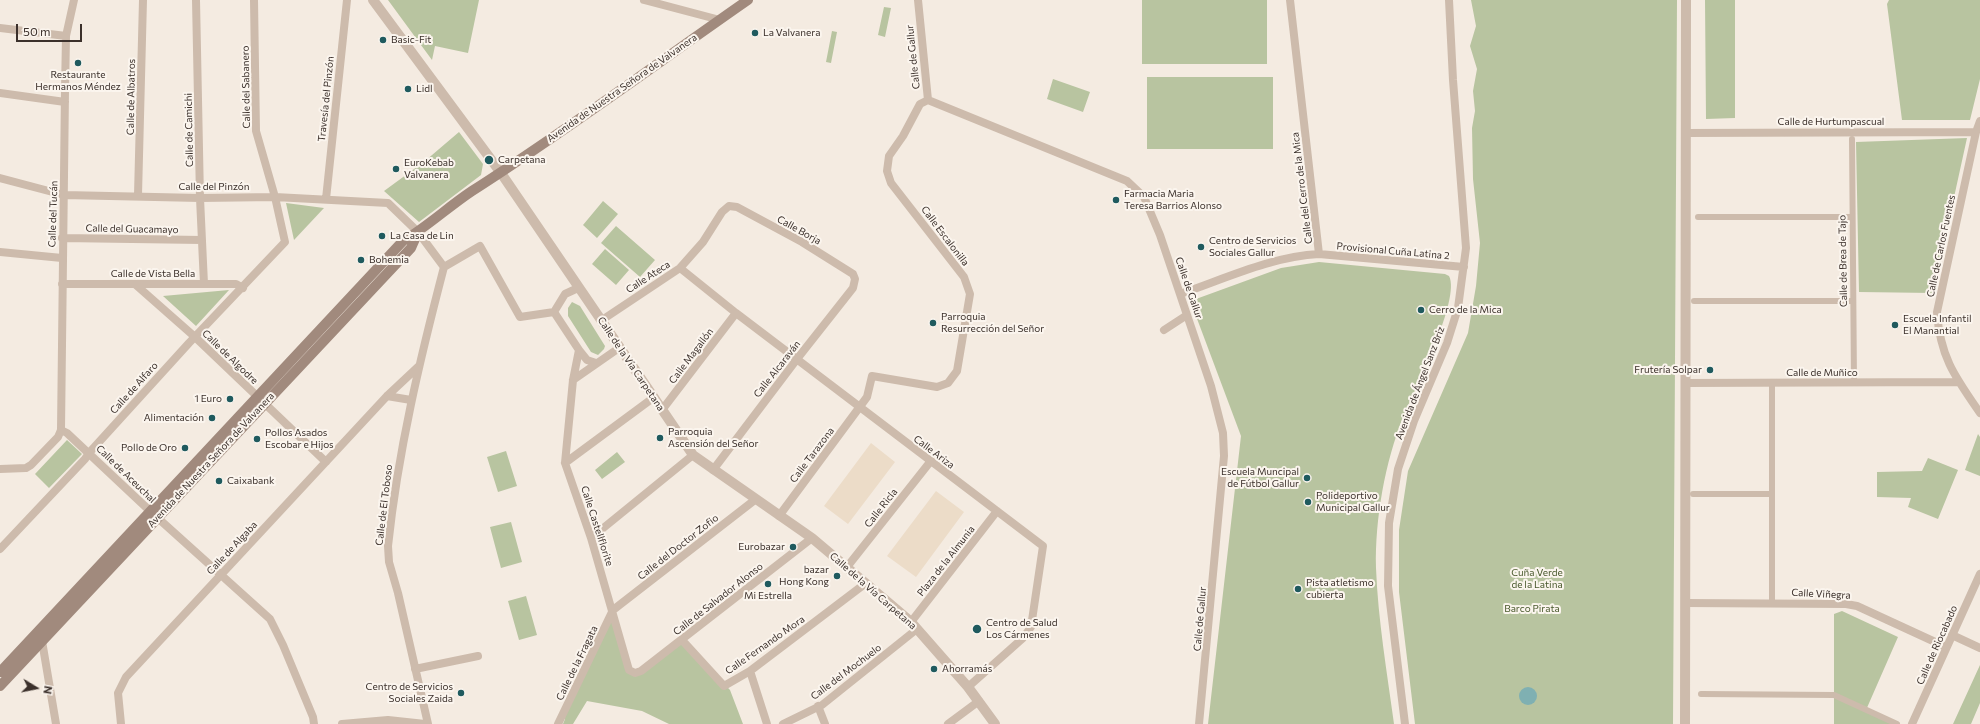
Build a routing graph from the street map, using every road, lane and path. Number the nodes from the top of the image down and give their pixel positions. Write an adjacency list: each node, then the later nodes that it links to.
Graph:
1 (74, 0): 15 (street, Calle del Tucán)
2 (143, 0): 26 (street, Calle de Albatros)
3 (196, 0): 28 (street, Calle de Camichi)
4 (254, 0): 27 (street, Calle del Sabanero)
5 (347, 0): 29 (street, Travesía del Pinzón)
6 (373, 0): 23 (street, Calle de la Vía Carpetana)
7 (644, 0): 13 (street)
8 (748, 0): 13 (main road, Avenida de Nuestra Señora de Valvanera)
9 (918, 0): 17 (street, Calle de Gallur)
10 (1290, 0): 38 (street, Calle del Cerro de la Mica)
11 (1449, 0): 41 (street, Avenida de Ángel Sanz Briz)
12 (1686, 0): 21 (street)
13 (720, 20): 23 (main road, Avenida de Nuestra Señora de Valvanera)
14 (0, 28): 15 (street)
15 (66, 36): 18 (street, Calle del Tucán)
16 (0, 93): 18 (street)
17 (928, 100): 49 (street, Calle de Gallur); 72 (street, Calle Escalonilla)
18 (65, 102): 25 (street, Calle del Tucán)
19 (1980, 121): 20 (street, Calle de Carlos Fuentes)
20 (1976, 132): 21 (street, Calle de Hurtumpascual); 64 (street, Calle de Carlos Fuentes)
21 (1686, 133): 65 (street)
22 (1852, 140): 32 (street, Calle de Brea de Tajo)
23 (501, 173): 33 (main road, Avenida de Nuestra Señora de Valvanera); 48 (street, Calle de la Vía Carpetana)
24 (0, 178): 25 (street, Calle del Pinzón)
25 (64, 195): 26 (street, Calle del Pinzón); 34 (street, Calle del Tucán)
26 (138, 195): 28 (street, Calle del Pinzón)
27 (276, 197): 28 (street, Calle del Pinzón); 29 (street, Calle del Pinzón); 36 (street, Calle del Sabanero)
28 (200, 198): 35 (street, Calle de Camichi)
29 (326, 199): 33 (street, Calle del Pinzón)
30 (729, 206): 42 (street, Calle Ateca); 43 (street, Calle Borja)
31 (1698, 217): 32 (street)
32 (1852, 217): 51 (street, Calle de Brea de Tajo)
33 (418, 232): 40 (street, Calle del Pinzón); 70 (main road, Avenida de Nuestra Señora de Valvanera)
34 (62, 238): 35 (street, Calle del Guacamayo); 39 (street, Calle del Tucán)
35 (202, 240): 46 (street, Calle de Camichi)
36 (285, 242): 47 (street, Calle de Alfaro)
37 (0, 252): 39 (street)
38 (1319, 254): 41 (street, Provisional Cuña Latina 2); 49 (street, Calle del Cerro de la Mica)
39 (62, 258): 44 (street, Calle del Tucán)
40 (444, 267): 52 (street); 62 (street, Calle de El Toboso)
41 (1464, 267): 127 (street, Avenida de Ángel Sanz Briz)
42 (680, 268): 53 (street, Calle Ariza); 55 (street, Calle Ateca)
43 (855, 279): 60 (street, Calle Alcaraván)
44 (62, 284): 45 (street, Calle de Vista Bella); 75 (street, Calle del Tucán)
45 (136, 284): 46 (street, Calle de Vista Bella); 57 (street, Calle de Algodre)
46 (204, 284): 47 (street, Calle de Vista Bella)
47 (243, 288): 57 (street, Calle de Alfaro)
48 (578, 288): 52 (street); 55 (street, Calle de la Vía Carpetana)
49 (1180, 294): 54 (street, Calle de Gallur)
50 (1694, 301): 51 (street)
51 (1853, 301): 67 (street, Calle de Brea de Tajo)
52 (554, 312): 59 (street)
53 (736, 313): 60 (street, Calle Ariza); 73 (street, Calle Magallón)
54 (1187, 314): 56 (street); 126 (street, Calle de Gallur)
55 (602, 320): 58 (street, Calle de la Vía Carpetana)
56 (1164, 330)
57 (195, 337): 70 (street, Calle de Algodre); 76 (street, Calle de Alfaro)
58 (619, 348): 61 (street); 69 (street, Calle de la Vía Carpetana)
59 (579, 350): 61 (street); 63 (street, Calle Castellflorite)
60 (797, 359): 72 (street, Calle Ariza); 82 (street, Calle Alcaraván)
61 (596, 363): 63 (street)
62 (419, 366): 68 (street, Calle de Algaba); 71 (street, Calle de El Toboso)
63 (573, 380): 80 (street, Calle Castellflorite)
64 (1959, 382): 67 (street, Calle de Muñico); 74 (street, Calle de Carlos Fuentes)
65 (1686, 383): 66 (street, Calle de Muñico); 97 (street)
66 (1772, 383): 67 (street, Calle de Muñico); 84 (street)
67 (1854, 383)
68 (386, 396): 71 (street); 78 (street, Calle de Algaba)
69 (653, 398): 73 (street, Calle de la Vía Carpetana); 80 (street)
70 (260, 400): 78 (street, Calle de Algodre); 87 (main road, Avenida de Nuestra Señora de Valvanera)
71 (411, 400): 106 (street, Calle de El Toboso)
72 (860, 407): 79 (street, Calle Ariza); 88 (street, Calle Tarazona)
73 (662, 410): 77 (street, Calle de la Vía Carpetana)
74 (1980, 413)
75 (61, 430): 76 (street, Calle de Aceuchal); 81 (street)
76 (89, 452): 87 (street, Calle de Aceuchal); 91 (street, Calle de Alfaro)
77 (693, 455): 82 (street, Calle de la Vía Carpetana); 89 (street)
78 (326, 462): 94 (street, Calle de Algaba)
79 (930, 462): 86 (street, Calle Ariza); 92 (street, Calle Ricla)
80 (565, 463): 89 (street, Calle Castellflorite)
81 (0, 469)
82 (713, 470): 85 (street, Calle de la Vía Carpetana)
83 (1693, 494): 84 (street)
84 (1772, 494): 96 (street)
85 (756, 499): 88 (street, Calle de la Vía Carpetana); 98 (street, Calle del Doctor Zofio)
86 (997, 511): 99 (street, Plaza de la Almunia); 111 (street, Calle Ariza)
87 (154, 514): 94 (street, Calle de Aceuchal); 102 (main road, Avenida de Nuestra Señora de Valvanera); 108 (main road, Avenida de Nuestra Señora de Valvanera)
88 (779, 516): 90 (street, Calle de la Vía Carpetana)
89 (591, 538): 98 (street, Calle Castellflorite)
90 (812, 538): 92 (street, Calle de la Vía Carpetana); 101 (street, Calle de Salvador Alonso)
91 (0, 549)
92 (847, 567): 95 (street, Calle de la Vía Carpetana)
93 (1980, 574): 100 (street, Calle de Riocabado)
94 (221, 575): 116 (street, Calle de Algaba); 117 (street, Calle de Aceuchal)
95 (866, 583): 99 (street, Calle de la Vía Carpetana); 107 (street, Calle Fernando Mora)
96 (1772, 602): 97 (street, Calle Viñegra); 103 (street, Calle Viñegra)
97 (1686, 603): 128 (street)
98 (613, 610): 109 (street, Calle Castellflorite); 120 (street, Calle de la Fragata)
99 (914, 626): 111 (street, Calle de la Vía Carpetana); 114 (street, Calle del Mochuelo)
100 (1952, 635): 103 (street, Calle de Riocabado); 104 (street)
101 (682, 640): 107 (street, Calle Fernando Mora); 109 (street, Calle de Salvador Alonso)
102 (42, 641): 110 (main road, Avenida de Nuestra Señora de Valvanera); 115 (street)
103 (1946, 647): 130 (street, Calle de Riocabado)
104 (1980, 648)
105 (478, 656): 106 (street)
106 (415, 669): 119 (street, Calle de El Toboso)
107 (750, 671): 121 (street)
108 (0, 672)
109 (635, 674)
110 (0, 686)
111 (968, 687): 113 (street, Calle de la Vía Carpetana)
112 (1701, 694): 129 (street)
113 (979, 701): 124 (street); 125 (street, Calle de la Vía Carpetana)
114 (818, 706): 122 (street, Calle del Mochuelo); 123 (street)
115 (56, 724)
116 (121, 724)
117 (314, 724)
118 (342, 724): 119 (street)
119 (426, 724)
120 (558, 724)
121 (767, 724)
122 (783, 724)
123 (826, 724)
124 (948, 724)
125 (995, 724)
126 (1199, 724)
127 (1405, 724)
128 (1685, 724)
129 (1897, 724)
130 (1912, 724)

